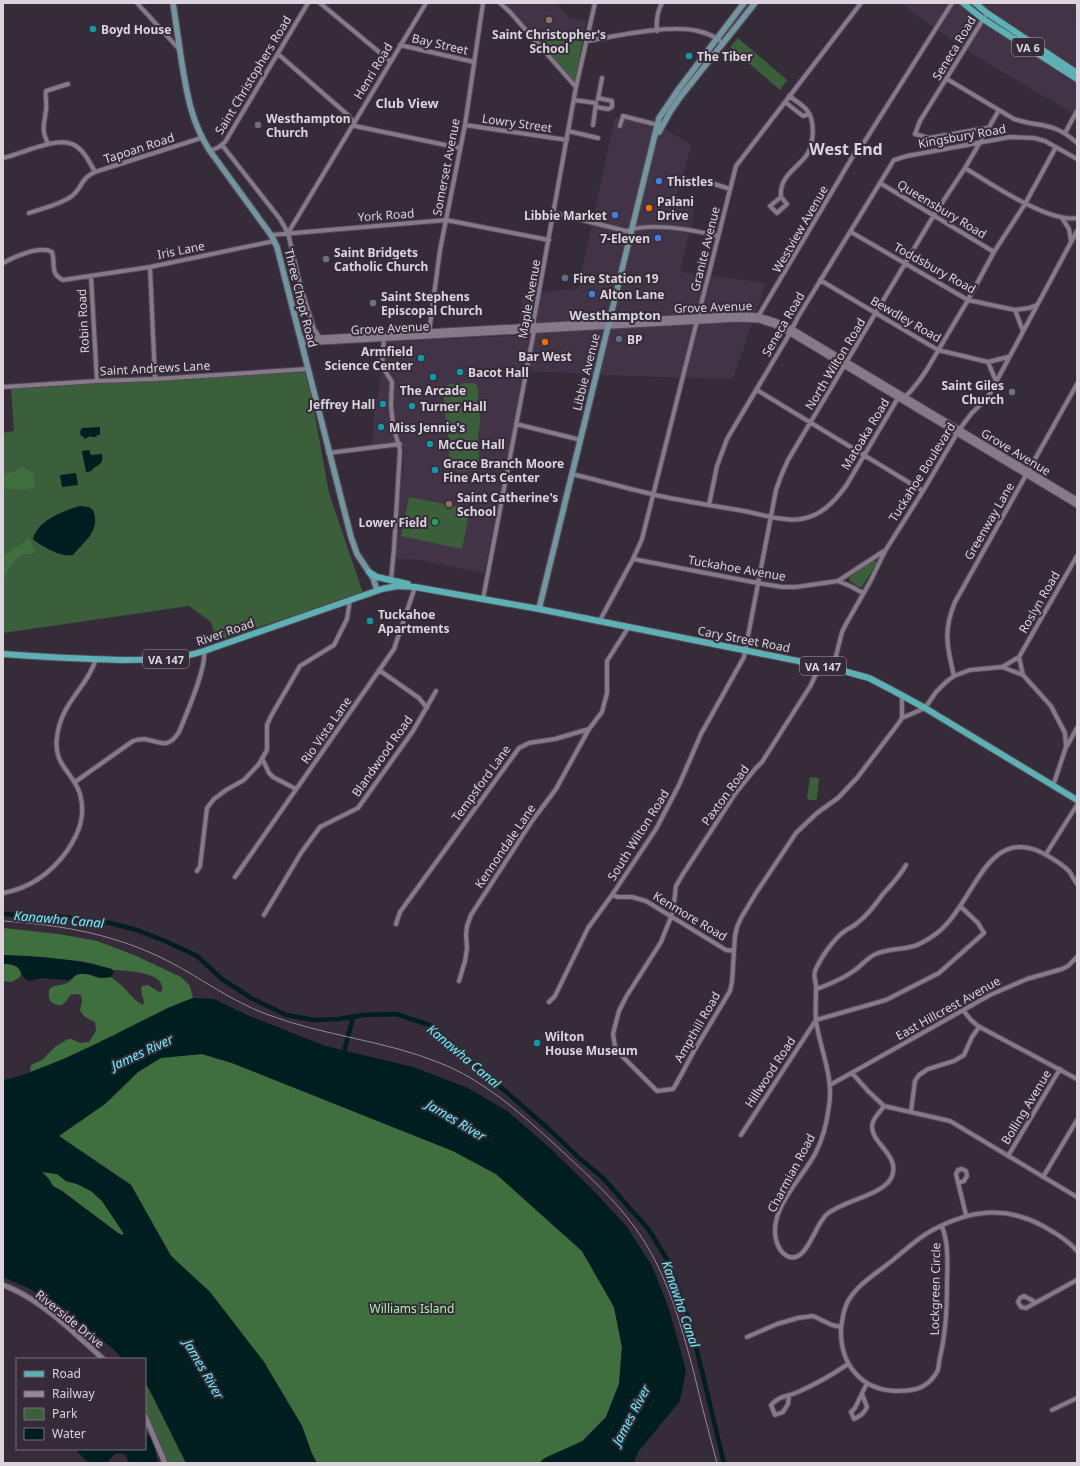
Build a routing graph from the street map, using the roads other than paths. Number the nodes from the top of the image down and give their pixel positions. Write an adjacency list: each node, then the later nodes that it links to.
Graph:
1 (137, 3): 22 (street)
2 (173, 3): 22 (main road, Three Chopt Road)
3 (308, 3): 23 (street, Saint Christophers Road)
4 (320, 3): 24 (street)
5 (426, 3): 21 (street, Henri Road)
6 (483, 3): 25 (street, Somerset Avenue)
7 (500, 3): 31 (street)
8 (596, 3): 19 (street, Maple Avenue)
9 (662, 3): 17 (street)
10 (744, 3): 18 (main road, Libbie Avenue)
11 (755, 3): 20 (main road, Libbie Avenue)
12 (861, 3): 32 (street, Granite Avenue)
13 (952, 3): 55 (street)
14 (963, 3): 16 (main road, VA 6)
15 (974, 3): 16 (main road, VA 6)
16 (985, 16): 26 (main road, VA 6); 28 (street, Seneca Road); 29 (main road, VA 6)
17 (657, 31): 18 (street); 19 (street)
18 (717, 38): 20 (street); 42 (main road, Libbie Avenue)
19 (587, 41): 31 (street, Maple Avenue)
20 (723, 43): 52 (main road, Libbie Avenue)
21 (400, 45): 24 (street, Henri Road); 25 (street, Bay Street)
22 (180, 50): 49 (main road, Three Chopt Road)
23 (278, 54): 40 (street); 57 (street, Saint Christophers Road)
24 (390, 61): 40 (street, Henri Road)
25 (474, 62): 43 (street, Somerset Avenue)
26 (1077, 73)
27 (602, 78): 33 (street)
28 (947, 79): 37 (street, Kingsbury Road); 48 (street, Seneca Road)
29 (1077, 79)
30 (68, 84): 54 (street)
31 (576, 88): 34 (street, Maple Avenue)
32 (789, 96): 35 (street, Granite Avenue); 39 (street)
33 (598, 98): 36 (street); 36 (street)
34 (574, 100): 36 (street); 46 (street, Maple Avenue)
35 (785, 102): 39 (street); 69 (street, Granite Avenue)
36 (596, 105): 41 (street)
37 (999, 110): 45 (street, North Wilton Road); 47 (street, Kingsbury Road)
38 (1077, 111): 47 (street)
39 (809, 114): 70 (street)
40 (353, 124): 59 (street); 81 (street, Henri Road)
41 (593, 125)
42 (658, 125): 44 (street); 52 (main road, Libbie Avenue)
43 (465, 126): 51 (street, Lowry Street); 59 (street, Somerset Avenue)
44 (620, 126)
45 (987, 128): 48 (street, Kingsbury Road); 56 (street, North Wilton Road)
46 (568, 131): 50 (street); 51 (street, Maple Avenue)
47 (1064, 133): 53 (street, Kingsbury Road)
48 (915, 134)
49 (201, 138): 60 (main road, Three Chopt Road); 66 (street, Tapoan Road)
50 (598, 138)
51 (567, 140): 73 (street, Maple Avenue)
52 (654, 141): 78 (main road, Libbie Avenue)
53 (1077, 143)
54 (48, 144): 62 (street, Tapoan Road); 66 (street, Tapoan Road)
55 (863, 144)
56 (979, 144): 58 (street, Kingsbury Road); 64 (street, Kingsbury Road); 65 (street, North Wilton Road)
57 (222, 145): 60 (street, Saint Christophers Road); 81 (street)
58 (1056, 147): 63 (street, Kingsbury Road); 71 (street, Matoaka Road)
59 (460, 148): 77 (street, Somerset Avenue)
60 (210, 151): 82 (main road, Three Chopt Road)
61 (856, 151): 97 (street, Westview Avenue)
62 (3, 158)
63 (1077, 159)
64 (894, 160): 68 (street, Seneca Road)
65 (965, 168): 71 (street); 74 (street, North Wilton Road)
66 (96, 172): 72 (street)
67 (705, 181): 69 (street)
68 (880, 183): 74 (street, Queensbury Road); 80 (street, Seneca Road)
69 (730, 189): 83 (street, Granite Avenue)
70 (781, 197)
71 (1025, 204): 75 (street); 87 (street, Matoaka Road)
72 (29, 213)
73 (554, 213): 78 (street); 84 (street, Maple Avenue)
74 (934, 216): 87 (street, Queensbury Road); 89 (street, North Wilton Road)
75 (1062, 218): 76 (street); 86 (street)
76 (1077, 218)
77 (446, 220): 81 (street, York Road); 84 (street, York Road); 103 (street, Somerset Avenue)
78 (632, 229): 83 (street); 99 (main road, Libbie Avenue)
79 (1077, 231): 86 (street, Tuckahoe Boulevard)
80 (851, 232): 89 (street, Toddsbury Road); 92 (street, Seneca Road)
81 (288, 233): 82 (street, York Road); 105 (street)
82 (271, 235): 85 (main road, Three Chopt Road)
83 (718, 236): 98 (street, Granite Avenue)
84 (549, 240): 100 (street, Maple Avenue)
85 (274, 241): 90 (street, Iris Lane); 106 (main road, Three Chopt Road)
86 (1072, 242): 94 (street, Tuckahoe Boulevard)
87 (994, 252): 93 (street, Matoaka Road)
88 (3, 262): 91 (street, Robin Road)
89 (906, 264): 93 (street, Toddsbury Road); 96 (street, North Wilton Road)
90 (150, 267): 91 (street, Iris Lane); 112 (street)
91 (91, 277): 113 (street, Robin Road)
92 (820, 280): 96 (street, Bewdley Road); 101 (street, Seneca Road)
93 (968, 300): 95 (street, Toddsbury Road); 107 (street, Matoaka Road)
94 (1037, 305): 95 (street, Toddsbury Road); 102 (street, Tuckahoe Boulevard)
95 (1015, 310): 102 (street)
96 (877, 314): 107 (street, Bewdley Road); 110 (street, North Wilton Road)
97 (759, 316): 98 (street, Grove Avenue); 101 (street, Grove Avenue)
98 (698, 319): 99 (street, Grove Avenue); 101 (street, Grove Avenue); 130 (street, Granite Avenue)
99 (609, 324): 100 (street, Grove Avenue); 123 (main road, Libbie Avenue)
100 (534, 329): 103 (street, Grove Avenue); 121 (street, Maple Avenue)
101 (791, 331): 110 (street, Grove Avenue); 117 (street, Seneca Road)
102 (1023, 331): 108 (street, Tuckahoe Boulevard)
103 (429, 333): 104 (street, Grove Avenue)
104 (384, 336): 105 (street, Grove Avenue); 106 (street, Grove Avenue); 124 (street)
105 (320, 338): 106 (street, Grove Avenue)
106 (301, 341): 111 (main road, Three Chopt Road)
107 (938, 350): 109 (street, Bewdley Road); 118 (street, Matoaka Road)
108 (1008, 357): 109 (street, Bewdley Road); 114 (street, Tuckahoe Boulevard)
109 (988, 362): 114 (street)
110 (846, 364): 118 (street, Grove Avenue); 119 (street, Grove Avenue); 120 (street, North Wilton Road)
111 (308, 370): 112 (street, Saint Andrews Lane); 125 (main road, Three Chopt Road)
112 (155, 379): 113 (street, Saint Andrews Lane)
113 (97, 381): 116 (street, Saint Andrews Lane)
114 (996, 381): 122 (street, Tuckahoe Boulevard)
115 (1077, 384): 127 (street, Greenway Lane)
116 (3, 387)
117 (757, 390): 120 (street); 132 (street, Seneca Road)
118 (904, 396): 119 (street, Matoaka Road); 122 (street, Grove Avenue)
119 (898, 398): 122 (street, Grove Avenue); 126 (street, Matoaka Road)
120 (811, 423): 126 (street); 134 (street, North Wilton Road)
121 (516, 424): 123 (street); 146 (street, Maple Avenue)
122 (958, 432): 127 (street, Grove Avenue); 129 (street, Tuckahoe Boulevard)
123 (581, 440): 128 (main road, Libbie Avenue)
124 (400, 444): 125 (street); 139 (street)
125 (328, 453): 138 (main road, Three Chopt Road)
126 (865, 455): 129 (street); 134 (street, Matoaka Road)
127 (1028, 473): 131 (street, Grove Avenue); 133 (street, Grove Avenue); 160 (street, Greenway Lane)
128 (572, 474): 130 (street, Matoaka Road); 147 (main road, Libbie Avenue)
129 (923, 491): 135 (street, Tuckahoe Boulevard)
130 (654, 494): 132 (street, Matoaka Road); 137 (street, Granite Avenue)
131 (1077, 500)
132 (709, 505): 134 (street, Matoaka Road)
133 (1077, 505)
134 (771, 516): 141 (street, North Wilton Road)
135 (884, 551): 140 (street, Tuckahoe Avenue); 144 (street, Tuckahoe Boulevard)
136 (1077, 556): 153 (street, Roslyn Road)
137 (633, 559): 141 (street, Tuckahoe Avenue); 148 (street, Granite Avenue)
138 (369, 572): 139 (main road); 143 (main road, Three Chopt Road)
139 (391, 580): 142 (main road)
140 (838, 581): 141 (street, Tuckahoe Avenue); 144 (street)
141 (758, 583): 151 (street, North Wilton Road)
142 (415, 586): 143 (main road, Cary Street Road / VA 147); 146 (main road, Cary Street Road / VA 147); 158 (street, Rio Vista Lane)
143 (377, 590): 145 (main road, River Road / VA 147)
144 (862, 593): 157 (street, Tuckahoe Boulevard)
145 (350, 599): 150 (main road, River Road / VA 147); 169 (street)
146 (483, 599): 147 (main road, Cary Street Road / VA 147)
147 (539, 609): 148 (main road, Cary Street Road / VA 147)
148 (598, 622): 149 (main road, Cary Street Road / VA 147)
149 (628, 628): 151 (main road, Cary Street Road / VA 147); 167 (street)
150 (204, 651): 154 (main road, River Road / VA 147); 170 (street)
151 (746, 651): 155 (main road, Cary Street Road / VA 147); 181 (street, South Wilton Road)
152 (3, 654): 154 (main road, River Road / VA 147)
153 (1018, 657): 156 (street, Roslyn Road); 159 (street)
154 (96, 659): 170 (street)
155 (820, 665): 157 (main road, Cary Street Road / VA 147); 184 (street, Paxton Road)
156 (1002, 667): 159 (street); 160 (street)
157 (833, 668): 162 (main road, Cary Street Road / VA 147)
158 (379, 670): 163 (street); 172 (street, Rio Vista Lane)
159 (1023, 675): 168 (street)
160 (954, 676): 164 (street)
161 (436, 691): 163 (street, Blandwood Road)
162 (902, 696): 164 (main road, Cary Street Road / VA 147); 165 (street)
163 (427, 708): 183 (street, Blandwood Road)
164 (925, 708): 165 (street); 171 (main road, Cary Street Road / VA 147)
165 (902, 718): 187 (street, Ampthill Road)
166 (1077, 728): 168 (street)
167 (589, 729): 185 (street, Tempsford Lane); 189 (street, Kennondale Lane)
168 (1066, 747): 171 (street)
169 (262, 758): 172 (street); 177 (street)
170 (75, 782): 180 (street)
171 (1053, 786): 173 (main road, Cary Street Road / VA 147)
172 (296, 789): 178 (street, Rio Vista Lane)
173 (1077, 800)
174 (1077, 805): 175 (street)
175 (1046, 854): 179 (street); 182 (street)
176 (906, 865): 190 (street, Charmian Road)
177 (197, 871)
178 (235, 877)
179 (1077, 884)
180 (3, 893)
181 (612, 895): 184 (street, Kenmore Road); 191 (street, South Wilton Road)
182 (960, 906): 190 (street); 193 (street)
183 (264, 915)
184 (671, 916): 186 (street, Paxton Road); 187 (street, Kenmore Road)
185 (396, 924)
186 (661, 942): 187 (street, Ampthill Road)
187 (734, 951)
188 (1077, 957): 192 (street, East Hillcrest Avenue)
189 (459, 981)
190 (816, 989): 193 (street, Charmian Road)
191 (549, 1002)
192 (963, 1010): 194 (street); 196 (street, East Hillcrest Avenue)
193 (816, 1020): 198 (street, Charmian Road); 202 (street, Hillwood Road)
194 (979, 1027): 195 (street); 200 (street)
195 (1060, 1069): 197 (street); 203 (street, Bolling Avenue)
196 (852, 1073): 198 (street, East Hillcrest Avenue); 199 (street)
197 (1077, 1079)
198 (830, 1084): 199 (street, Charmian Road)
199 (884, 1106): 200 (street)
200 (911, 1111): 203 (street)
201 (1077, 1120): 204 (street)
202 (741, 1135)
203 (1008, 1156): 204 (street)
204 (1043, 1177): 206 (street)
205 (958, 1183): 207 (street)
206 (1077, 1197)
207 (966, 1215): 208 (street, Lockgreen Circle); 209 (street, Lockgreen Circle)
208 (942, 1226): 213 (street, Lockgreen Circle); 217 (street, Lockgreen Circle)
209 (1077, 1251)
210 (1077, 1280): 212 (street)
211 (3, 1285): 215 (street, Riverside Drive)
212 (1035, 1302)
213 (841, 1326): 214 (street); 216 (street, Lockgreen Circle)
214 (747, 1337)
215 (102, 1358)
216 (848, 1364): 217 (street, Lockgreen Circle); 218 (street)
217 (867, 1383): 219 (street)
218 (789, 1394): 218 (street)
219 (862, 1394): 219 (street)
220 (1077, 1398): 221 (street)
221 (1052, 1410)
222 (146, 1418): 223 (street)
223 (165, 1463)

